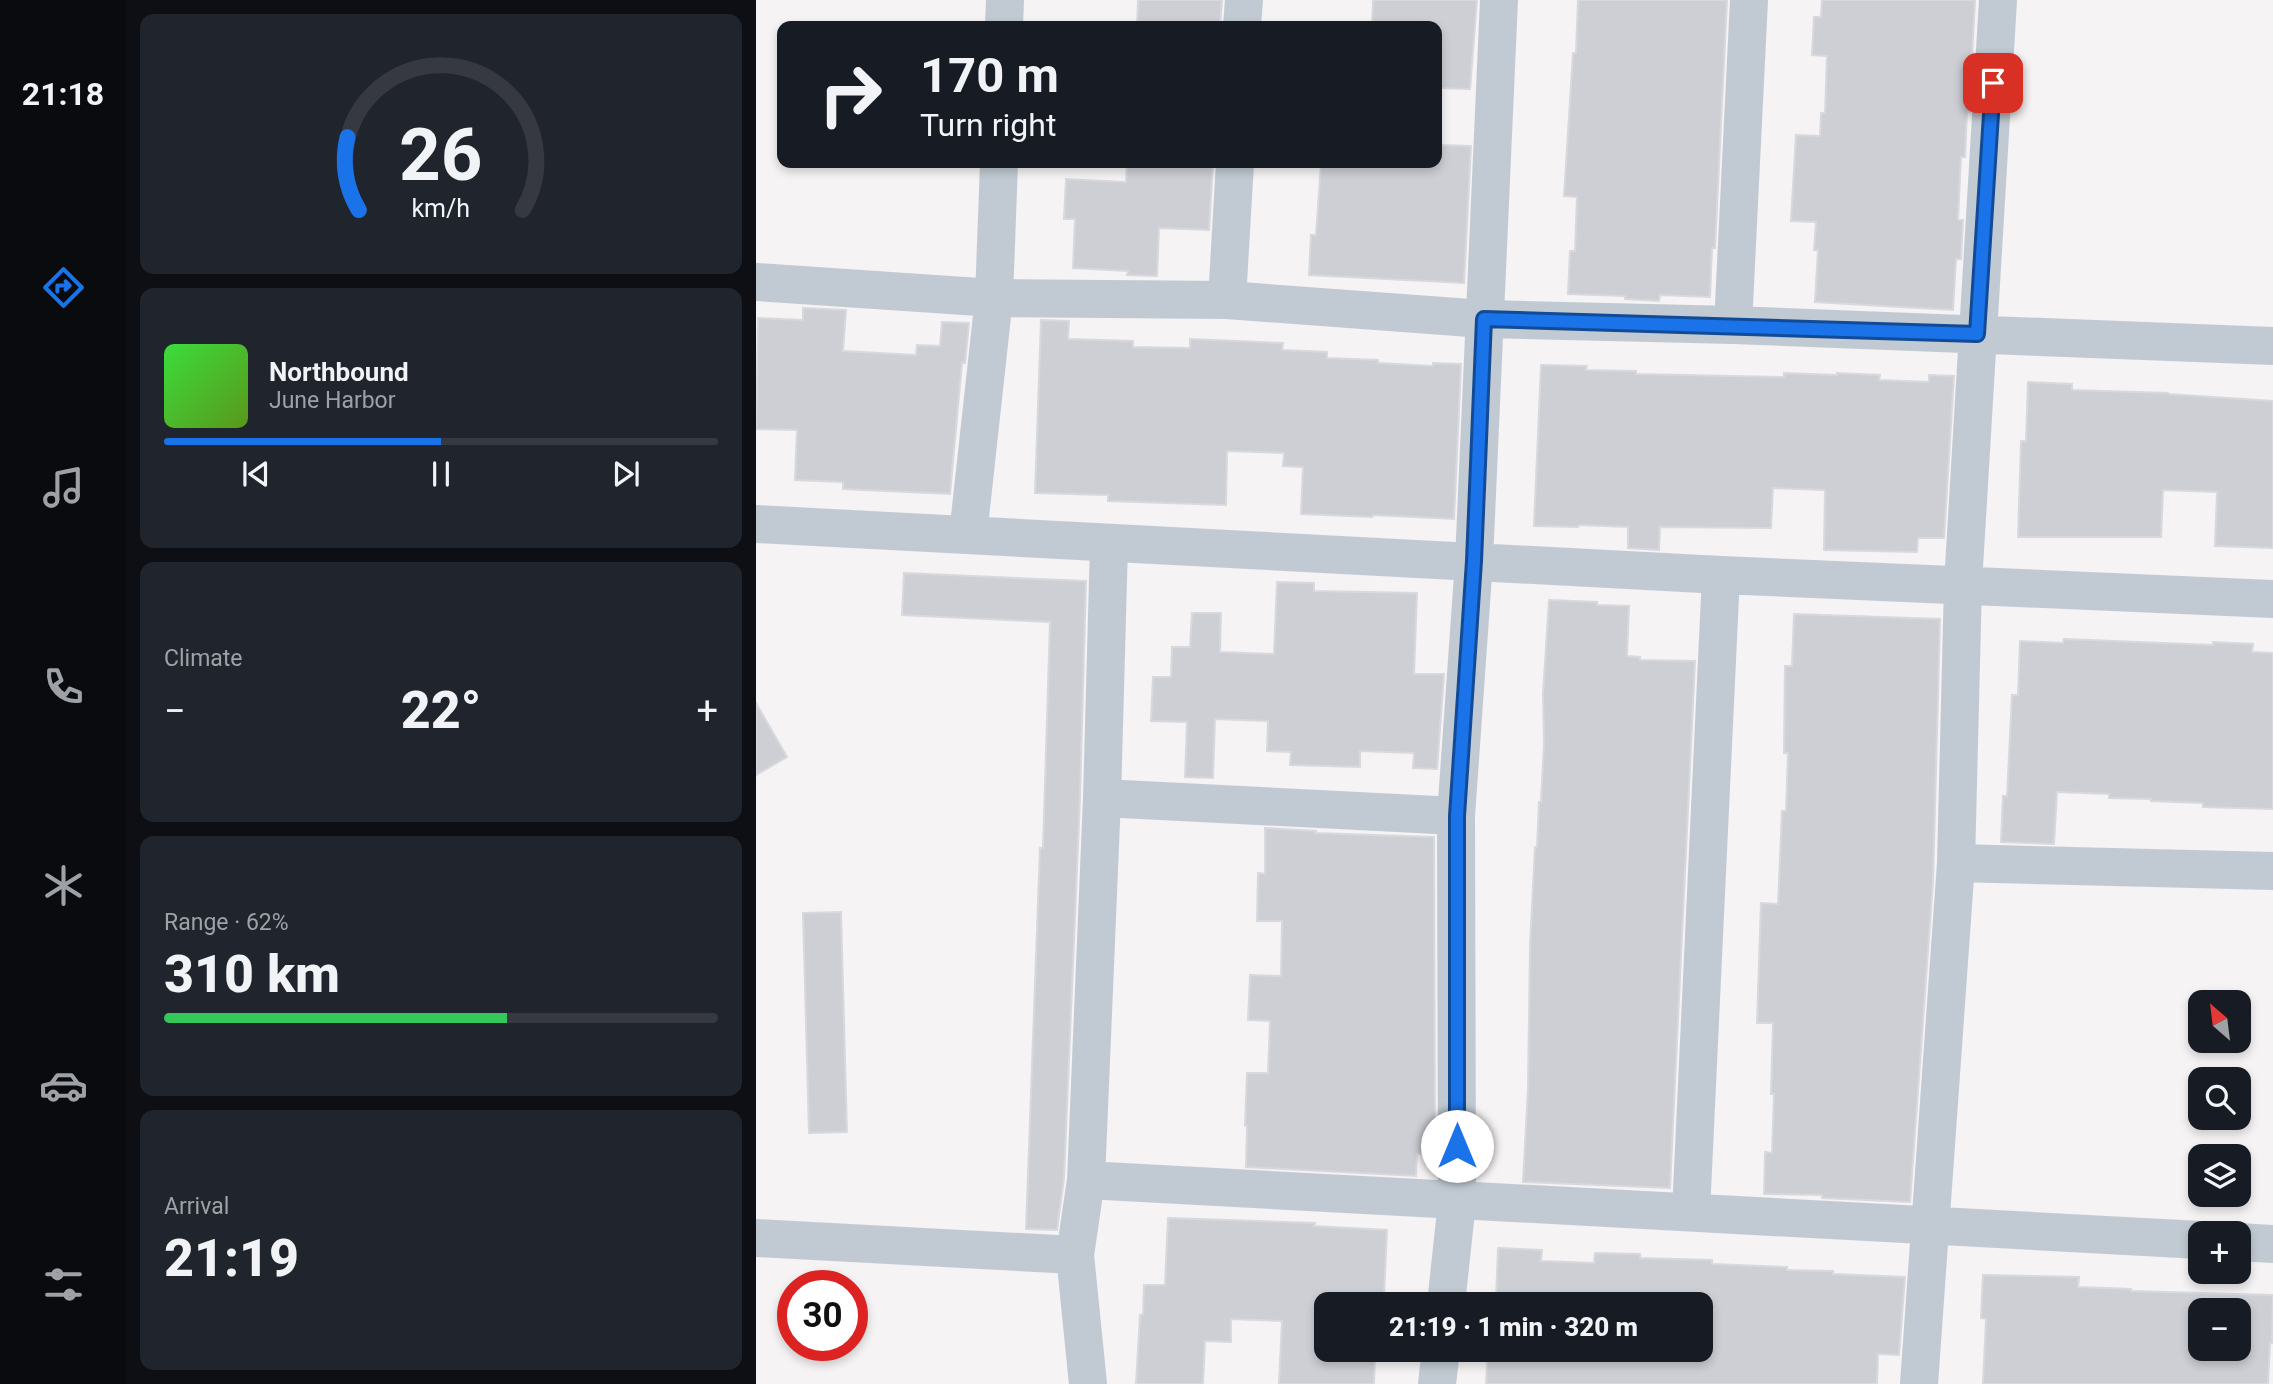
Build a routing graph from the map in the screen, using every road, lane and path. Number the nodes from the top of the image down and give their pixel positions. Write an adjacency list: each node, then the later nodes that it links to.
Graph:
1 (1005, 0): 6 (street)
2 (1244, 0): 7 (street)
3 (1499, 0): 13 (street)
4 (1749, 0): 14 (street)
5 (1998, 0): 15 (street)
6 (1004, 21)
7 (1242, 21)
8 (999, 168): 11 (street)
9 (1235, 168): 12 (street)
10 (756, 282): 11 (street)
11 (994, 298): 12 (street); 18 (street)
12 (1227, 300): 13 (street)
13 (1484, 319): 14 (street); 20 (street)
14 (1733, 325): 15 (street)
15 (1977, 334): 16 (street); 22 (street)
16 (2273, 346)
17 (756, 524): 18 (street)
18 (968, 535): 19 (street)
19 (1109, 544): 20 (street); 24 (street)
20 (1474, 561): 21 (street); 25 (street)
21 (1720, 575): 22 (street); 30 (street)
22 (1963, 584): 23 (street); 26 (street)
23 (2273, 599)
24 (1102, 798): 25 (street); 28 (street)
25 (1457, 816): 29 (street)
26 (1956, 863): 27 (street); 31 (street)
27 (2273, 871)
28 (1086, 1180): 29 (street); 36 (street)
29 (1457, 1202): 30 (street); 37 (street)
30 (1690, 1212): 31 (street)
31 (1931, 1225): 33 (street); 41 (street)
32 (756, 1238): 36 (street)
33 (2188, 1239)
34 (2251, 1243): 35 (street)
35 (2273, 1244)
36 (1075, 1255): 39 (street)
37 (1447, 1292)
38 (1440, 1362): 40 (street)
39 (1088, 1384)
40 (1437, 1384)
41 (1919, 1384)

